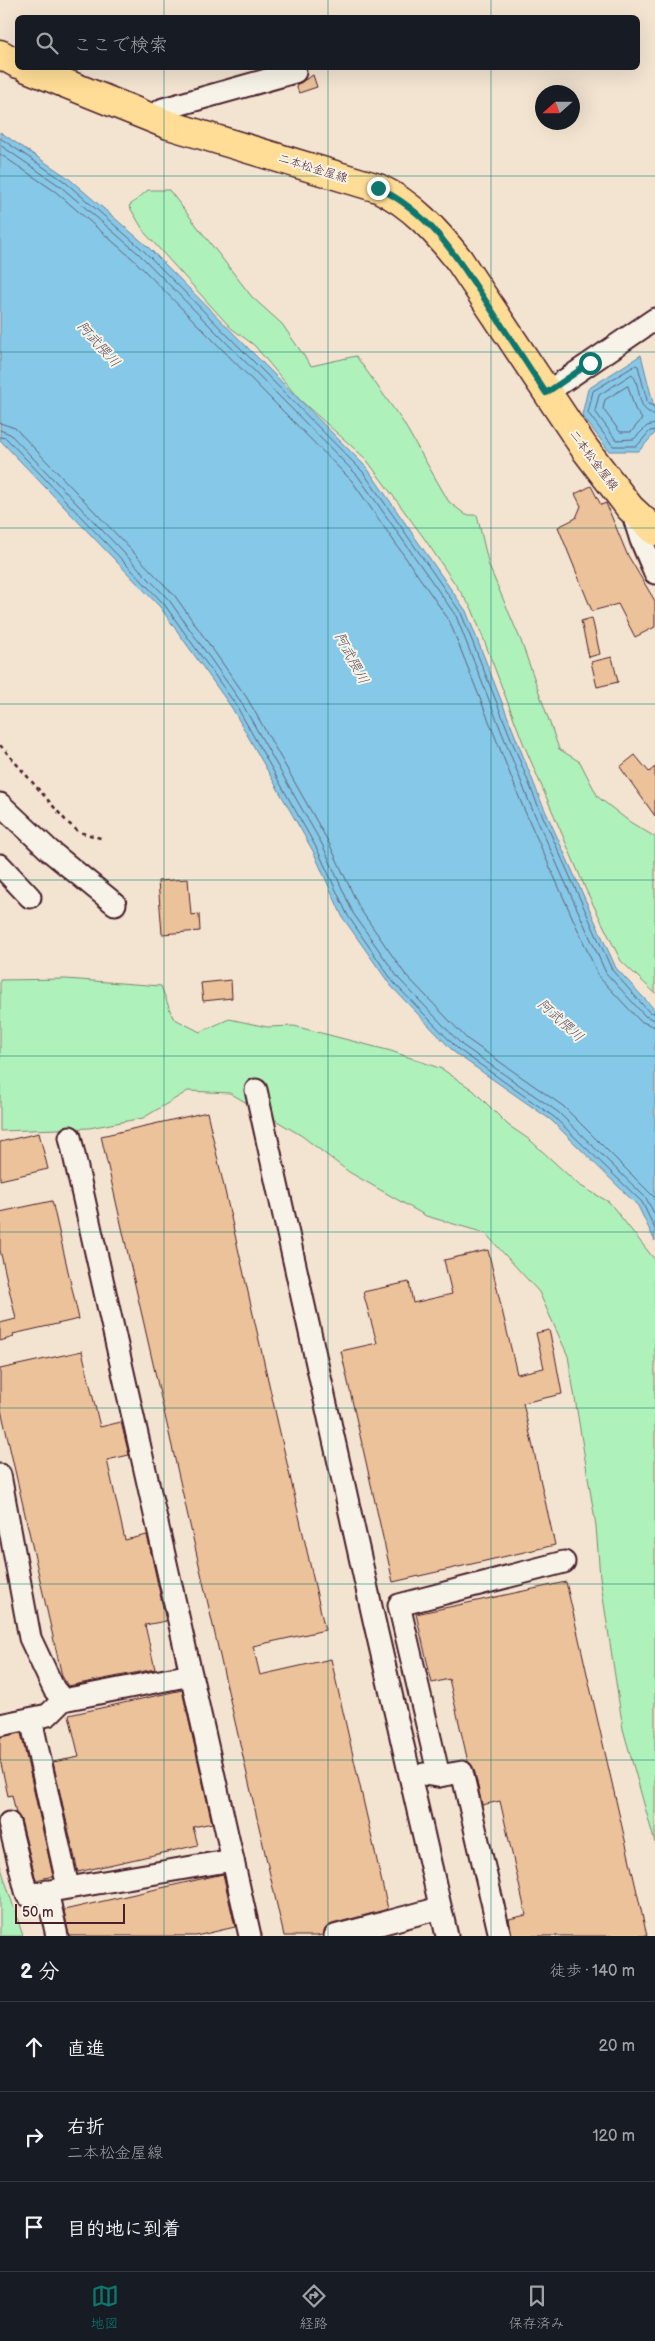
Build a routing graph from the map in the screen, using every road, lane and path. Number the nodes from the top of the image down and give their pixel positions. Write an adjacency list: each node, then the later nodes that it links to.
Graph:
1 (0, 54): 2 (main road)
2 (15, 62)
3 (31, 70): 5 (main road, 二本松金屋線)
4 (296, 72): 5 (street)
5 (151, 118): 7 (main road, 二本松金屋線)
6 (655, 319): 7 (street)
7 (546, 393): 8 (main road, 二本松金屋線)
8 (630, 508): 9 (main road, 二本松金屋線); 10 (street)
9 (655, 531)
10 (655, 573)
11 (0, 744): 13 (path)
12 (0, 804): 16 (street)
13 (104, 839)
14 (0, 865): 15 (street)
15 (30, 897)
16 (115, 904)
17 (256, 1090): 25 (street)
18 (70, 1137): 21 (street)
19 (0, 1475): 22 (street)
20 (564, 1562): 26 (street)
21 (191, 1675): 22 (street); 28 (street)
22 (63, 1700): 23 (street)
23 (31, 1719): 24 (street); 29 (street)
24 (0, 1725)
25 (409, 1772): 26 (street); 31 (street)
26 (439, 1776): 36 (street)
27 (10, 1823): 30 (street)
28 (233, 1860): 29 (street); 33 (street)
29 (68, 1888): 30 (street)
30 (47, 1891): 32 (street)
31 (440, 1908): 34 (street); 35 (street)
32 (57, 1936)
33 (250, 1936)
34 (335, 1936)
35 (447, 1936)
36 (500, 1936)

